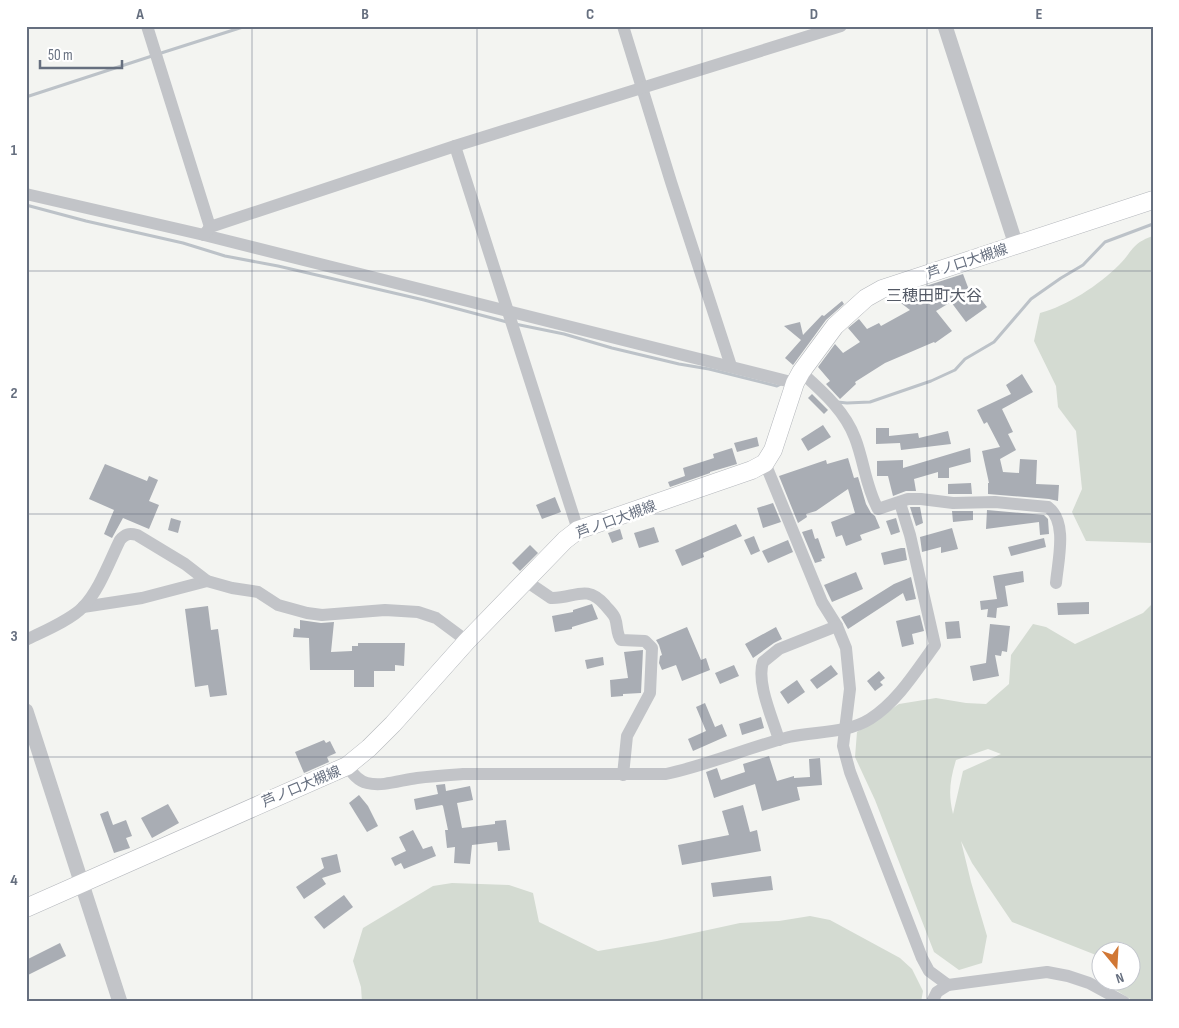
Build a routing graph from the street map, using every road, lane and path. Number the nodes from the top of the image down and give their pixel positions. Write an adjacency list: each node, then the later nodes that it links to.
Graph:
1 (146, 26): 9 (street)
2 (623, 26): 5 (street)
3 (842, 26): 5 (street)
4 (945, 26): 10 (street)
5 (642, 88): 6 (street); 12 (street)
6 (455, 146): 9 (street); 11 (street)
7 (26, 194): 9 (street)
8 (1153, 200): 10 (main road, 芦ノ口大槻線)
9 (207, 231): 11 (street)
10 (1016, 245): 13 (main road, 芦ノ口大槻線)
11 (508, 312): 12 (street); 16 (street)
12 (731, 366): 13 (street)
13 (798, 378): 14 (main road, 芦ノ口大槻線); 15 (street)
14 (765, 463): 16 (main road, 芦ノ口大槻線); 21 (street)
15 (900, 502): 19 (street); 25 (street)
16 (578, 530): 18 (main road, 芦ノ口大槻線)
17 (208, 581): 20 (street); 20 (street); 23 (street)
18 (526, 581): 23 (main road, 芦ノ口大槻線); 28 (street)
19 (1056, 583)
20 (83, 607): 22 (street)
21 (837, 626): 25 (street); 26 (street)
22 (26, 640)
23 (467, 641): 27 (main road, 芦ノ口大槻線)
24 (26, 711): 29 (street)
25 (846, 728): 26 (street); 31 (street)
26 (779, 740): 28 (street)
27 (347, 766): 28 (street); 29 (main road, 芦ノ口大槻線)
28 (623, 774)
29 (81, 884): 30 (main road, 芦ノ口大槻線); 32 (street)
30 (26, 908)
31 (948, 985): 33 (street); 34 (street)
32 (120, 1002)
33 (932, 1002)
34 (1124, 1002)

